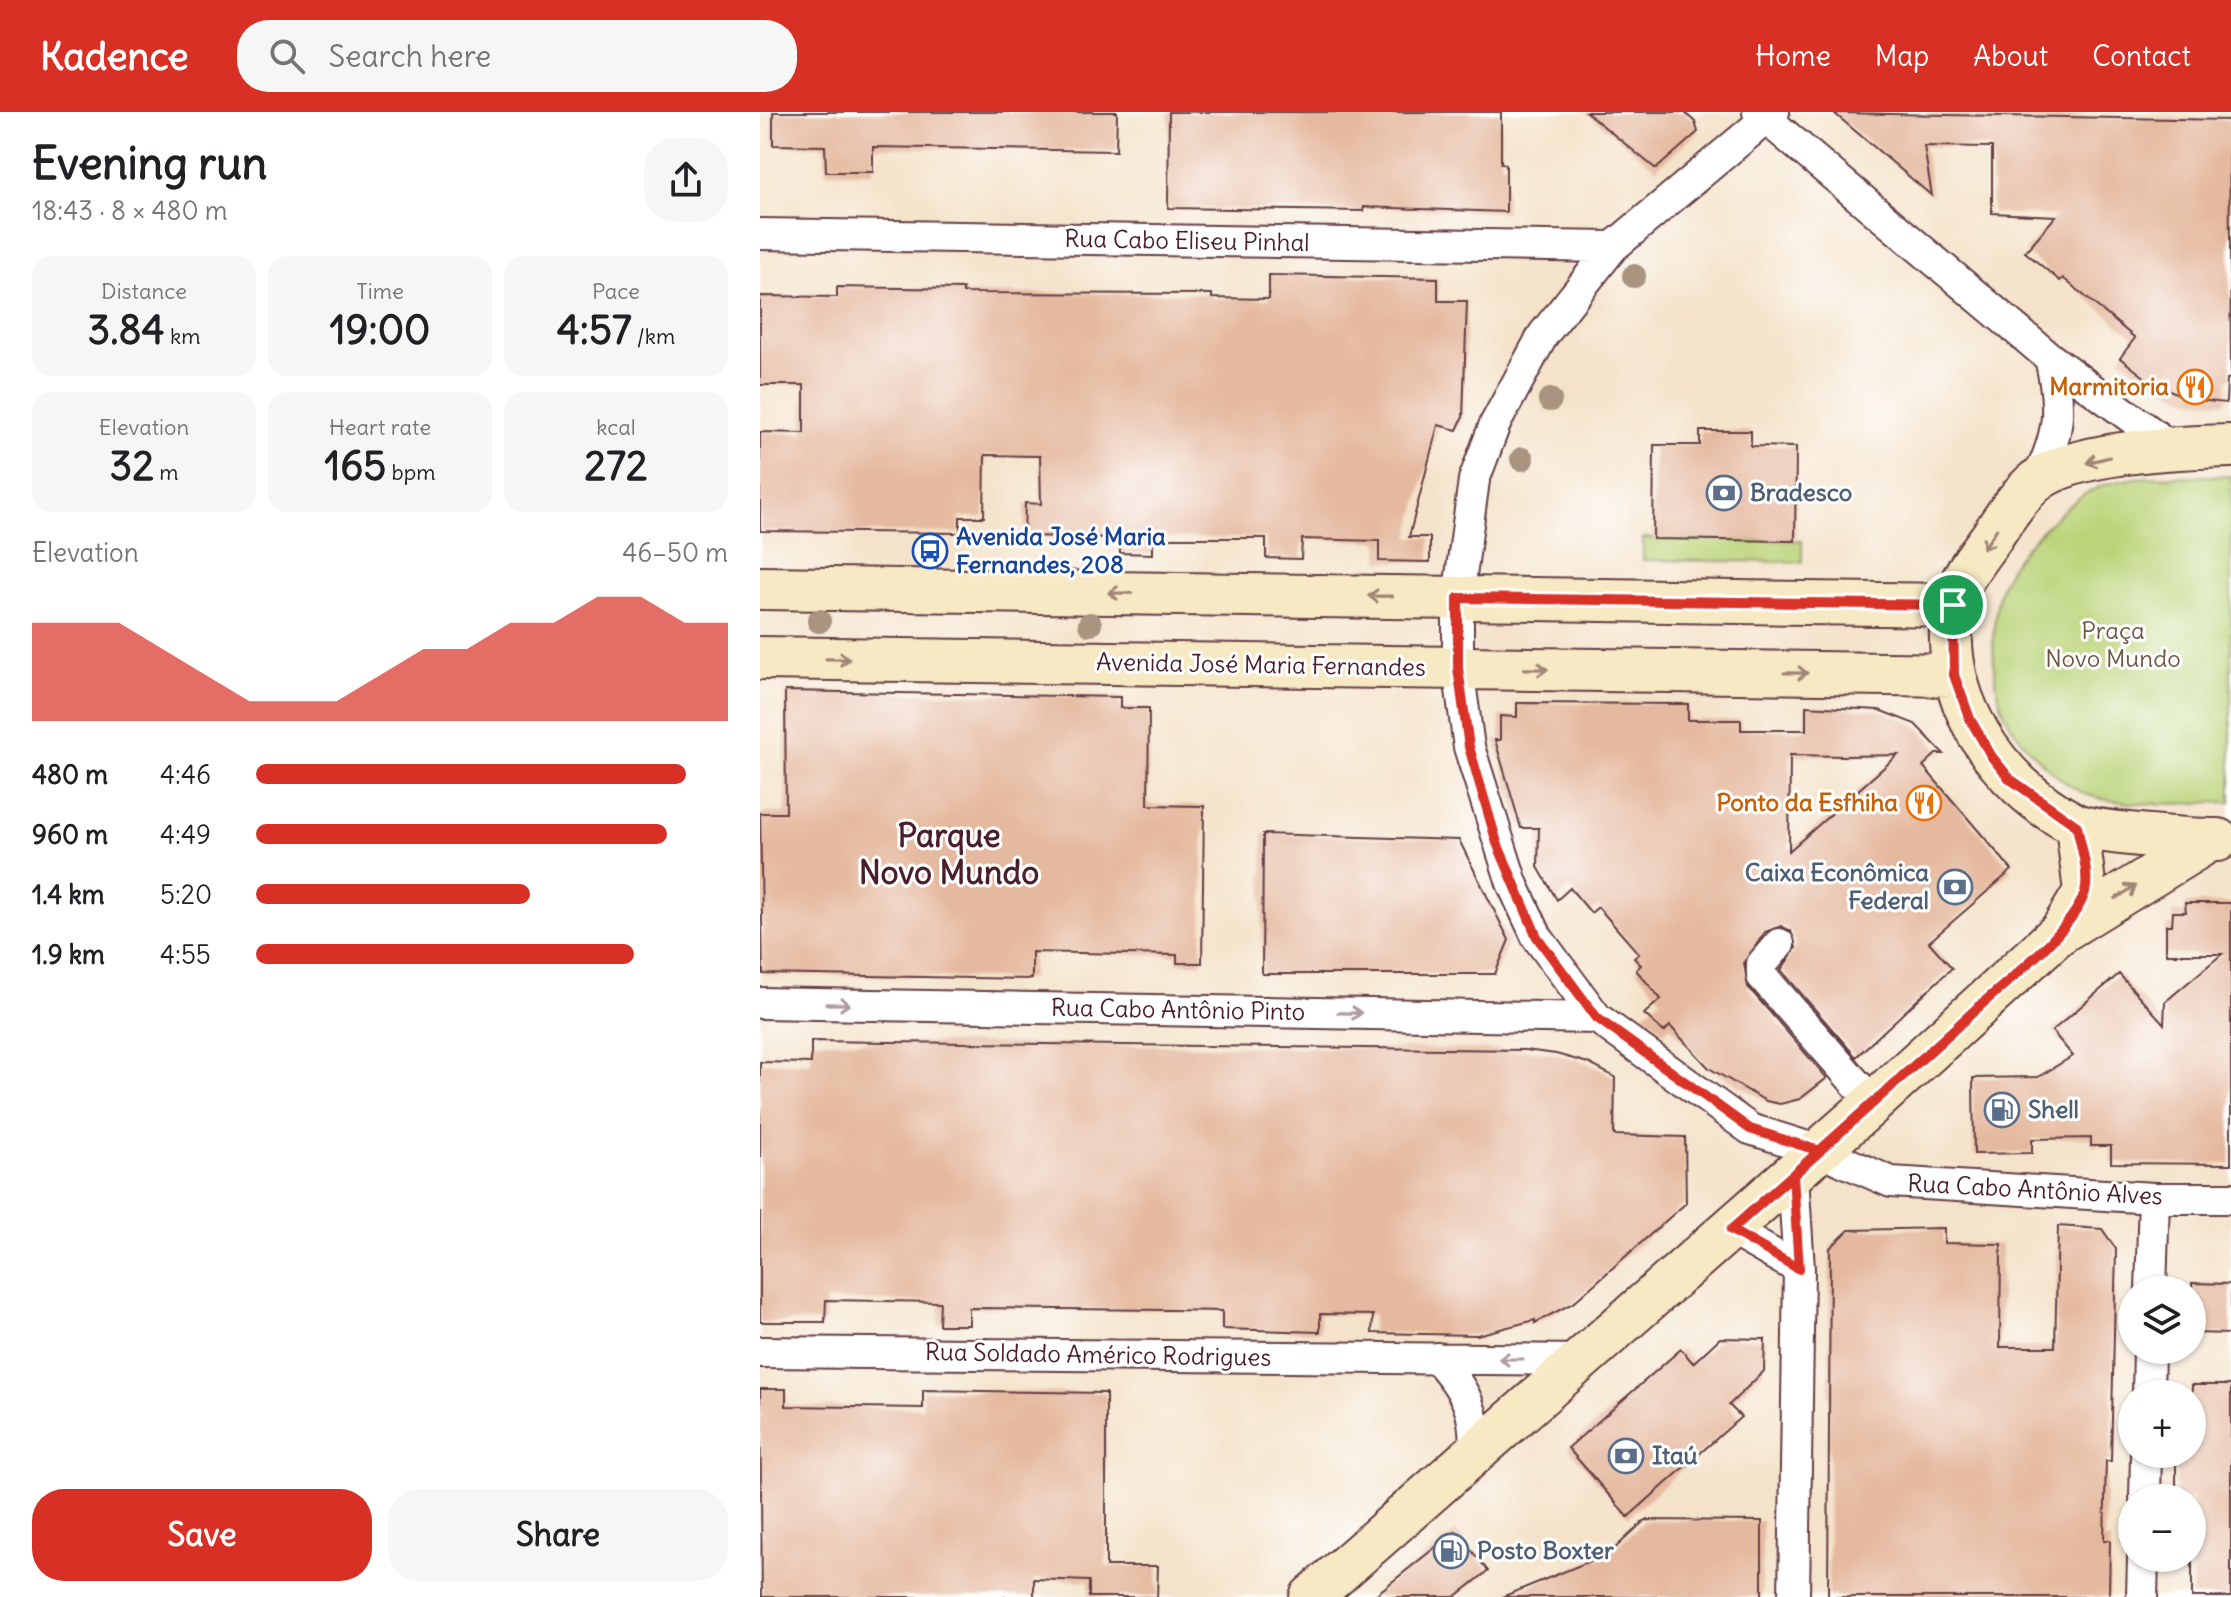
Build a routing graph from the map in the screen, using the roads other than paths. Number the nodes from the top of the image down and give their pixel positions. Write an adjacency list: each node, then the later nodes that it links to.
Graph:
1 (1766, 114): 3 (street, Rua Cabo Antônio Alves); 4 (street)
2 (760, 234): 3 (street, Rua Cabo Eliseu Pinhal)
3 (1613, 247): 9 (street, Rua Cabo Antônio Alves)
4 (2050, 358): 6 (street); 7 (street)
5 (2231, 446): 6 (main road)
6 (2171, 447): 7 (main road, one-way to 7)
7 (2037, 480): 10 (main road, one-way to 10)
8 (760, 588): 9 (main road, one-way to 8)
9 (1458, 598): 10 (main road); 12 (street, Rua Cabo Antônio Alves)
10 (1953, 605): 13 (main road)
11 (760, 658): 12 (main road, Avenida José Maria Fernandes, one-way to 12)
12 (1458, 668): 13 (main road, Avenida José Maria Fernandes, one-way to 13); 19 (street, Rua Cabo Antônio Alves)
13 (1954, 675): 14 (main road)
14 (2077, 826): 15 (main road); 16 (main road)
15 (2220, 840): 16 (main road, one-way to 15)
16 (2059, 933): 20 (main road)
17 (1779, 944): 20 (street)
18 (760, 1003): 19 (street, Rua Cabo Antônio Pinto, one-way to 19)
19 (1597, 1018): 21 (street, Rua Cabo Antônio Alves)
20 (1873, 1103): 21 (main road)
21 (1806, 1163): 22 (street, Rua Cabo Antônio Alves); 24 (main road); 25 (street)
22 (2154, 1198): 23 (street, Rua Cabo Antônio Alves); 26 (street)
23 (2231, 1198)
24 (1731, 1230): 25 (street); 29 (main road)
25 (1799, 1269): 33 (street)
26 (2151, 1276)
27 (760, 1352): 28 (street, Rua Soldado Américo Rodrigues)
28 (1437, 1358): 29 (street, Rua Soldado Américo Rodrigues, one-way to 28); 30 (street)
29 (1584, 1360): 30 (main road)
30 (1474, 1455): 32 (main road)
31 (2143, 1572): 34 (street)
32 (1311, 1597)
33 (1794, 1597)
34 (2142, 1597)

